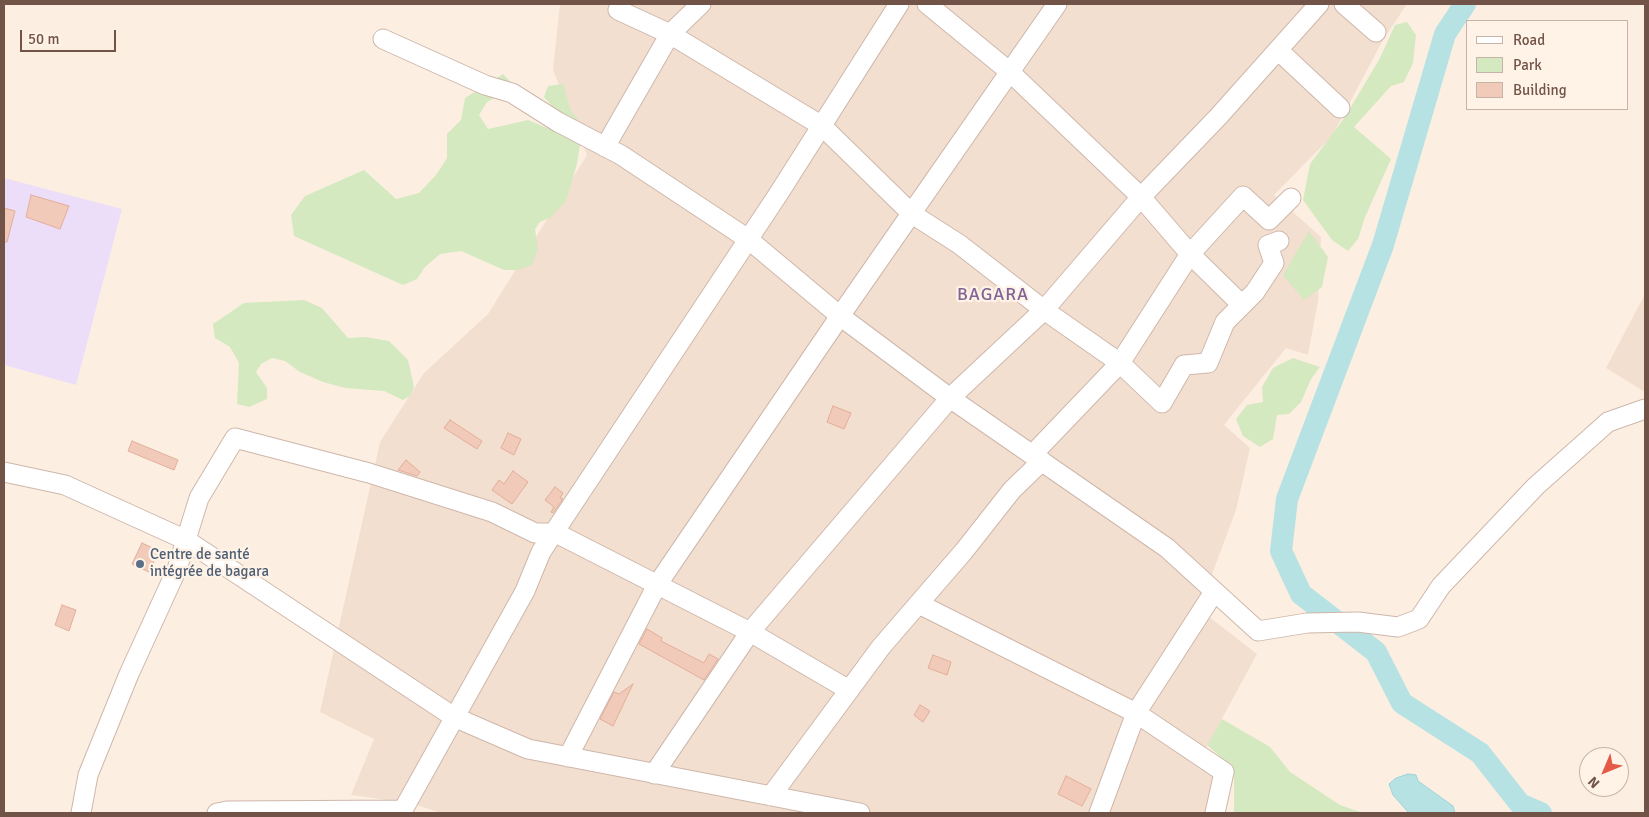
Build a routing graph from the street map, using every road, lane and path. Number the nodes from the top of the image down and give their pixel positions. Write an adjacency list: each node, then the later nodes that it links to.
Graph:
1 (702, 4): 9 (street)
2 (899, 4): 14 (street)
3 (927, 4): 12 (street)
4 (1057, 4): 12 (street)
5 (1319, 4): 11 (street)
6 (1344, 4): 8 (street)
7 (618, 10): 9 (street)
8 (1376, 32)
9 (670, 34): 14 (street); 15 (street)
10 (383, 39): 15 (street)
11 (1278, 50): 13 (street); 16 (street)
12 (1010, 72): 16 (street); 18 (street)
13 (1340, 108)
14 (822, 126): 18 (street); 19 (street)
15 (605, 147): 19 (street)
16 (1141, 197): 21 (street); 23 (street)
17 (1291, 198): 21 (street)
18 (912, 214): 23 (street); 24 (street)
19 (748, 239): 24 (street); 30 (street)
20 (1279, 241): 22 (street)
21 (1190, 254): 22 (street); 25 (street)
22 (1242, 305): 25 (street)
23 (1044, 310): 25 (street); 26 (street)
24 (840, 316): 26 (street); 32 (street)
25 (1120, 362): 28 (street)
26 (950, 398): 28 (street); 35 (street)
27 (1645, 409): 33 (street)
28 (1037, 458): 33 (street); 34 (street)
29 (4, 472): 31 (street)
30 (556, 533): 31 (street); 32 (street); 38 (street)
31 (186, 540): 38 (street); 42 (street)
32 (657, 585): 35 (street); 39 (street)
33 (1214, 592): 37 (street)
34 (919, 604): 36 (street); 37 (street)
35 (750, 632): 36 (street); 40 (street)
36 (849, 690): 41 (street)
37 (1136, 713): 45 (street); 46 (street)
38 (454, 717): 39 (street); 43 (street)
39 (568, 757): 40 (street)
40 (654, 774): 41 (street)
41 (771, 796): 44 (street)
42 (81, 813)
43 (217, 813)
44 (860, 813)
45 (1099, 813)
46 (1215, 813)

